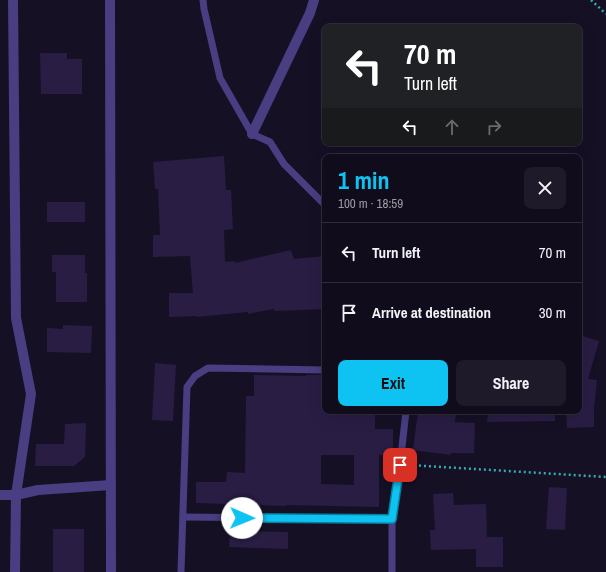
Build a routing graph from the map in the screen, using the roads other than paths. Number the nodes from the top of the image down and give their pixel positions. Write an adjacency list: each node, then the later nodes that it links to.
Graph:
1 (13, 0): 11 (street)
2 (110, 0): 9 (street)
3 (203, 0): 5 (lane)
4 (314, 0): 5 (street)
5 (252, 134): 6 (lane)
6 (322, 202)
7 (322, 370): 12 (lane)
8 (406, 414): 13 (lane)
9 (111, 485): 11 (street); 15 (street)
10 (0, 495): 11 (street)
11 (16, 495): 14 (street)
12 (183, 517): 13 (lane); 16 (lane)
13 (392, 519): 17 (lane)
14 (15, 572)
15 (111, 572)
16 (181, 572)
17 (392, 572)

